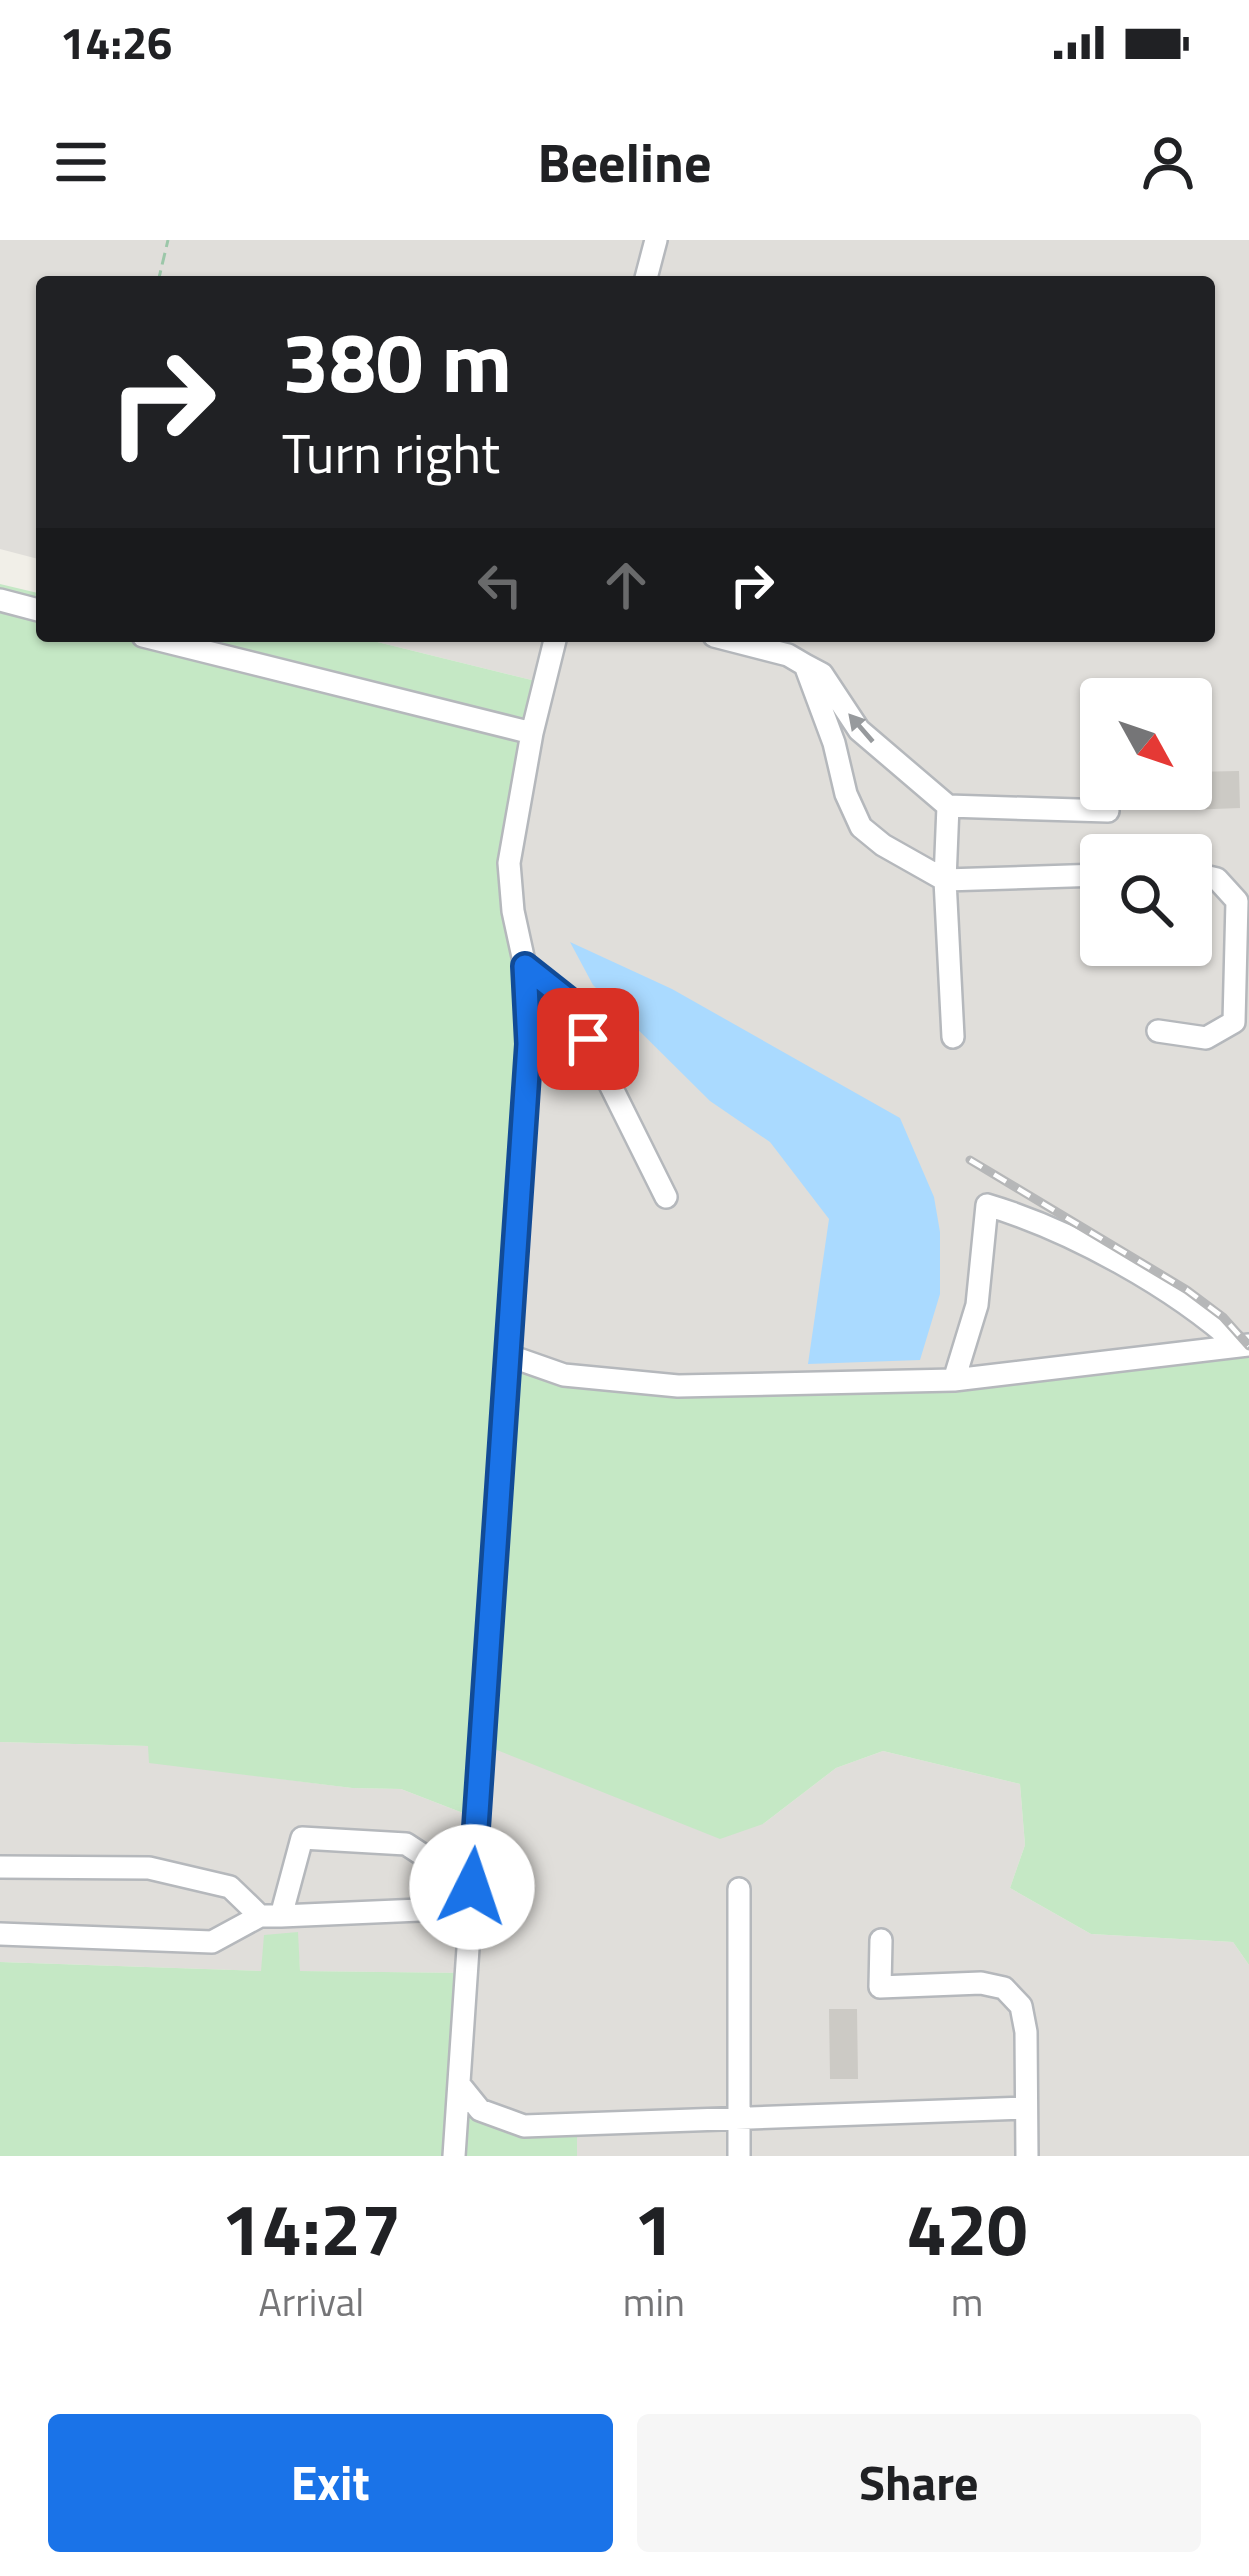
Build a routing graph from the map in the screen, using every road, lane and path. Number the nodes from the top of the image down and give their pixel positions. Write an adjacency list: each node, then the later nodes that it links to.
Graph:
1 (168, 240): 3 (path)
2 (656, 240): 4 (street)
3 (159, 276)
4 (647, 276)
5 (0, 600): 6 (street)
6 (36, 609)
7 (167, 642): 11 (street)
8 (555, 642): 11 (street)
9 (737, 642): 10 (street)
10 (805, 665): 12 (street, one-way to 10); 16 (street)
11 (532, 733): 17 (street)
12 (948, 806): 13 (street); 16 (street)
13 (1108, 811)
14 (1080, 876): 16 (street)
15 (1212, 878): 18 (street)
16 (944, 880): 19 (street)
17 (525, 966): 20 (street); 22 (street)
18 (1158, 1031)
19 (952, 1037)
20 (666, 1197)
21 (1244, 1346): 23 (street); 23 (street)
22 (507, 1355): 23 (street); 25 (street)
23 (954, 1380)
24 (0, 1867): 27 (street)
25 (472, 1887): 27 (street); 27 (street); 30 (street)
26 (739, 1889): 32 (street)
27 (271, 1916): 28 (street)
28 (0, 1934)
29 (881, 1940): 31 (street)
30 (459, 2084): 32 (street); 33 (street)
31 (1026, 2108): 32 (street); 35 (street)
32 (738, 2117): 34 (street)
33 (454, 2156)
34 (739, 2156)
35 (1027, 2156)

